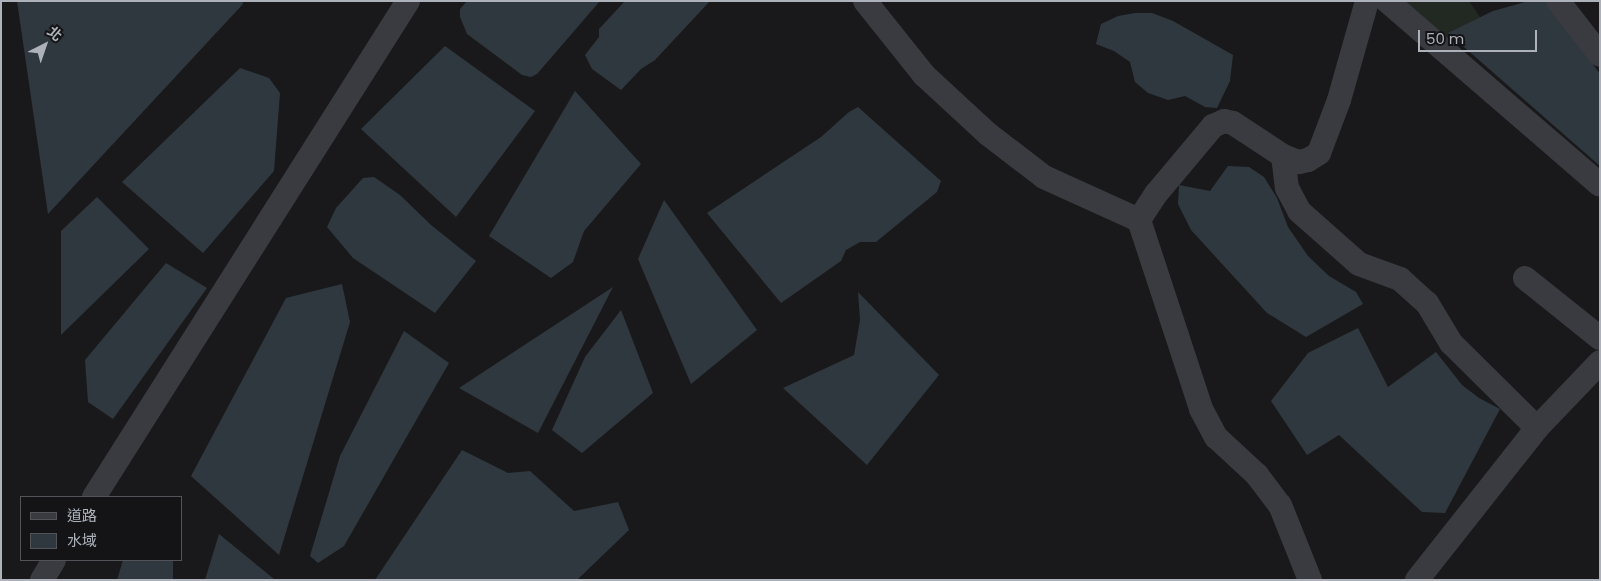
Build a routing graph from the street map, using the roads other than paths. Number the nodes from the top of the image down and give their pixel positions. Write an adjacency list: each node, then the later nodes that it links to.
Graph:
1 (408, 1): 14 (street)
2 (864, 1): 9 (street)
3 (1367, 1): 7 (street)
4 (1388, 1): 8 (street)
5 (1558, 1): 6 (street)
6 (1600, 55)
7 (1283, 156): 9 (street); 13 (street)
8 (1600, 185)
9 (1139, 220): 17 (street)
10 (1525, 278): 11 (street)
11 (1600, 338)
12 (1600, 362): 13 (street)
13 (1537, 428): 18 (street)
14 (95, 496)
15 (53, 561): 16 (street)
16 (42, 580)
17 (1310, 580)
18 (1417, 580)

